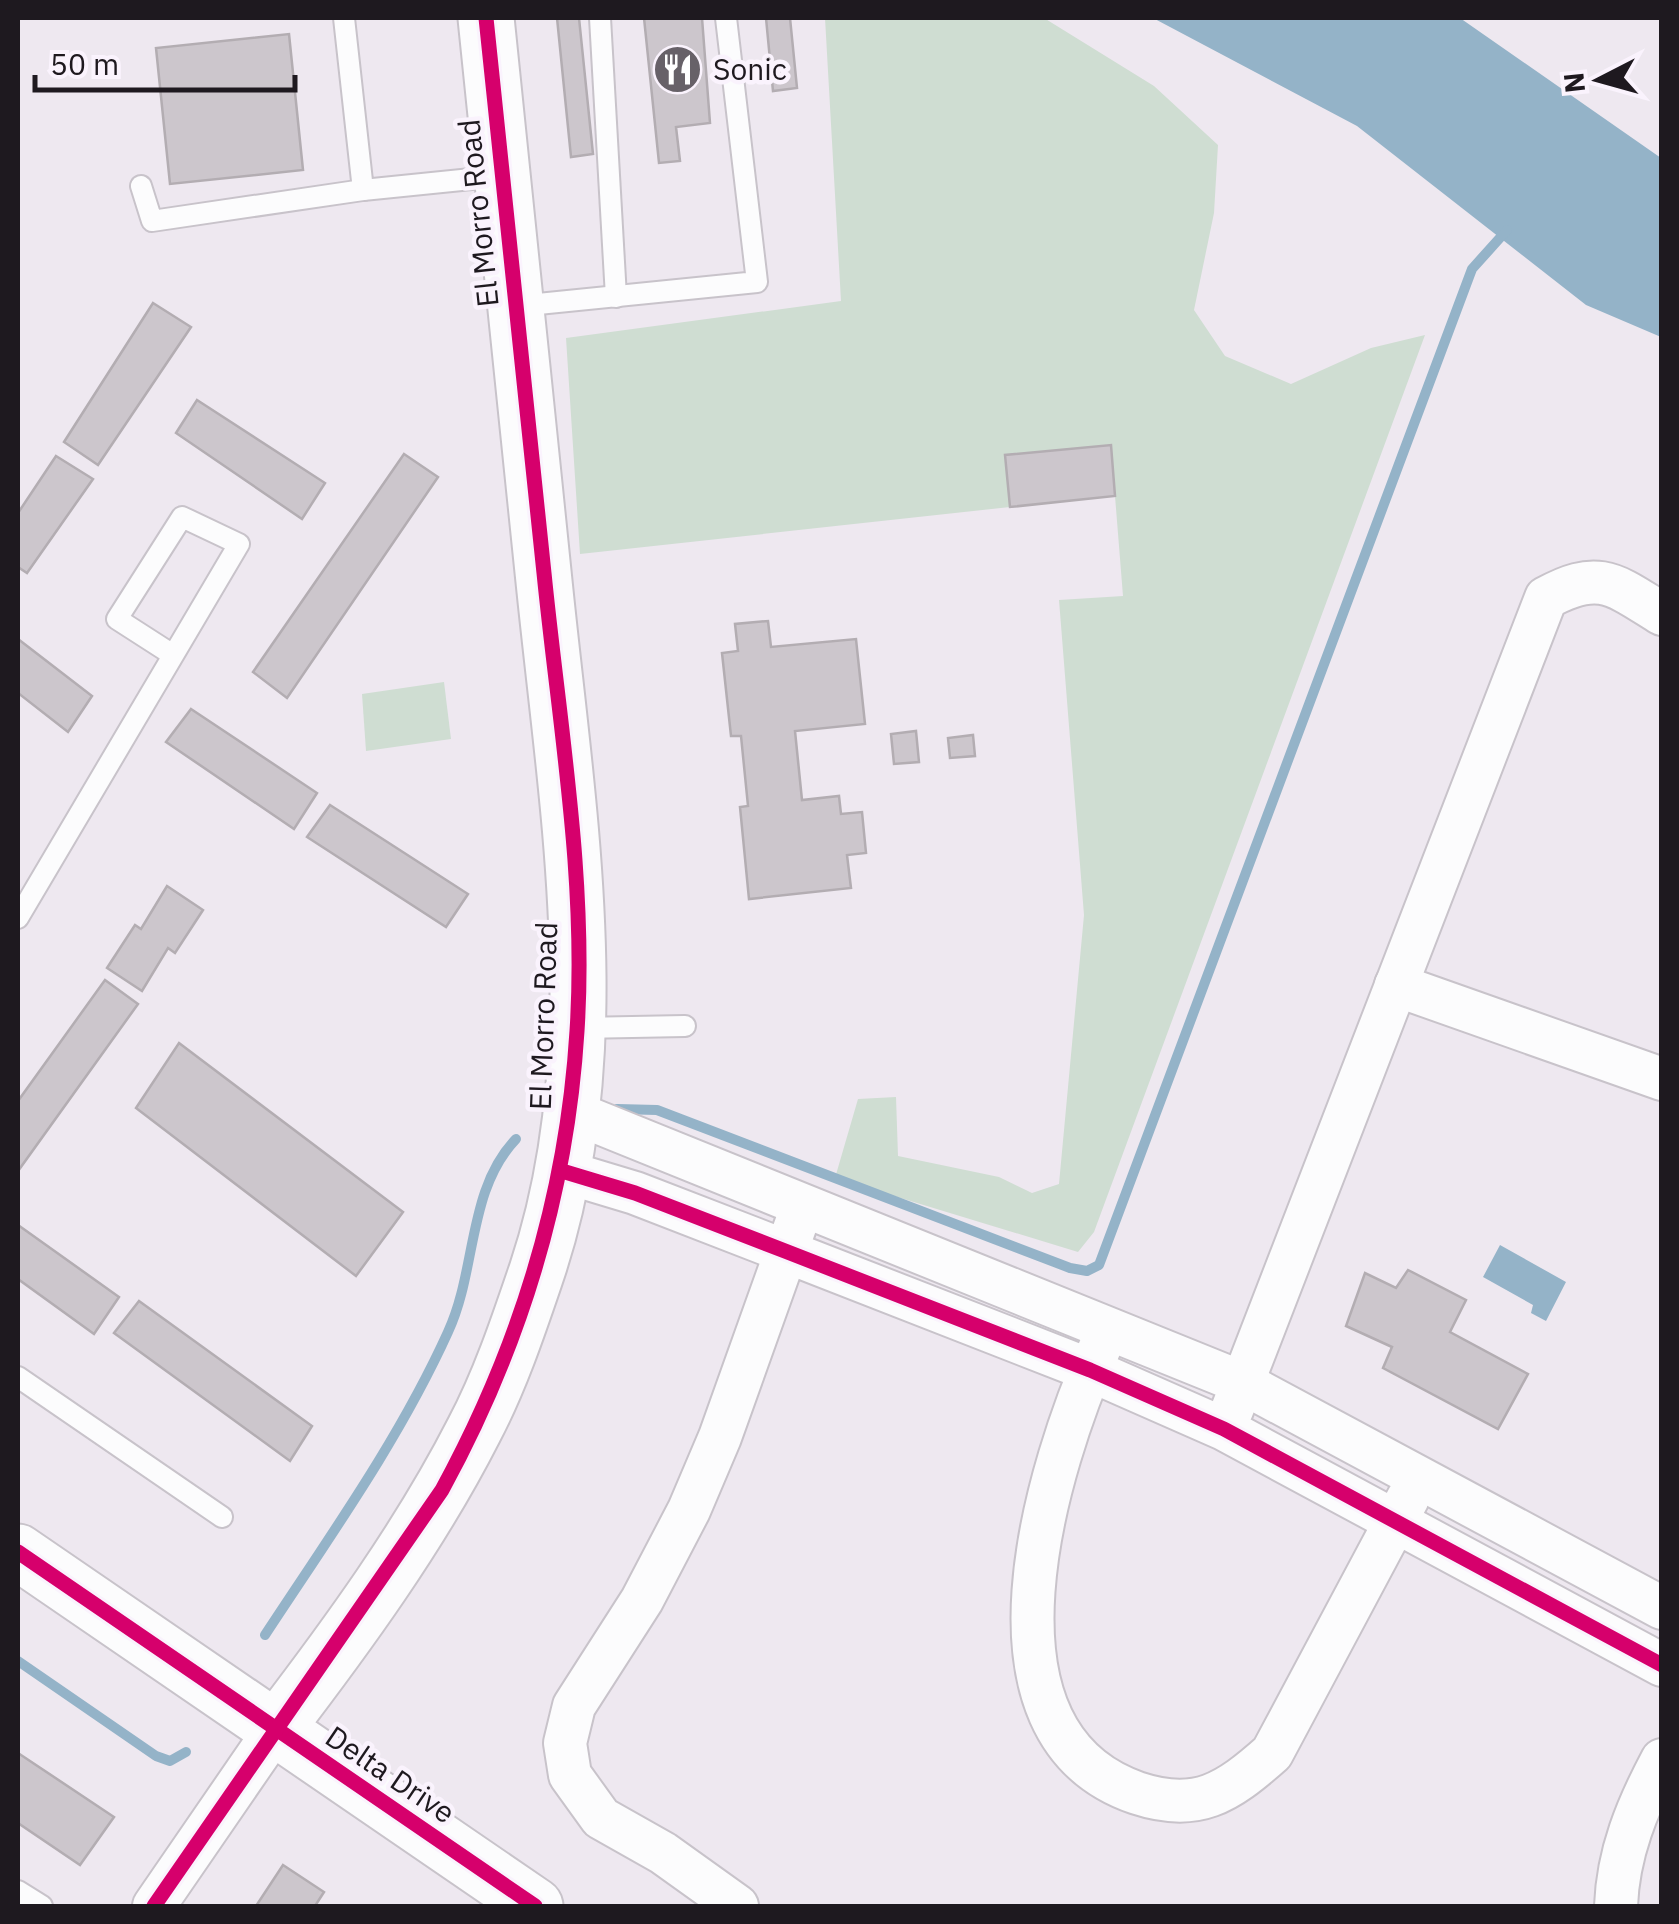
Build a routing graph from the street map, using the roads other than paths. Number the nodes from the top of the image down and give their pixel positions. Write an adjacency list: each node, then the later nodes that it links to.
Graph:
1 (344, 18): 7 (lane)
2 (486, 18): 5 (street, El Morro Road)
3 (600, 18): 8 (lane)
4 (726, 18): 8 (lane)
5 (503, 176): 7 (lane); 9 (street, El Morro Road)
6 (141, 186): 7 (lane)
7 (363, 190)
8 (616, 297): 9 (lane)
9 (516, 306): 15 (street, El Morro Road)
10 (1662, 614): 13 (street)
11 (174, 655): 11 (lane); 12 (lane)
12 (18, 918)
13 (1396, 985): 16 (street); 24 (street)
14 (685, 1026): 15 (lane)
15 (578, 1028): 17 (street, El Morro Road)
16 (1662, 1079)
17 (570, 1112): 18 (street, El Morro Road); 19 (street)
18 (562, 1170): 20 (street); 32 (street, El Morro Road)
19 (803, 1204): 20 (street); 21 (street)
20 (785, 1251): 22 (street); 38 (street)
21 (1108, 1330): 22 (street); 24 (street)
22 (1090, 1370): 25 (street); 28 (street)
23 (18, 1377): 27 (lane)
24 (1244, 1383): 25 (street); 26 (street)
25 (1224, 1429): 28 (street)
26 (1419, 1475): 28 (street); 30 (street)
27 (222, 1517)
28 (1398, 1521): 31 (street)
29 (18, 1552): 32 (street, Delta Drive)
30 (1662, 1608)
31 (1662, 1665)
32 (275, 1730): 36 (street, El Morro Road); 37 (street, Delta Drive)
33 (1662, 1760): 39 (street)
34 (18, 1891): 35 (lane)
35 (42, 1906)
36 (154, 1906)
37 (535, 1906)
38 (737, 1906)
39 (1616, 1906)

